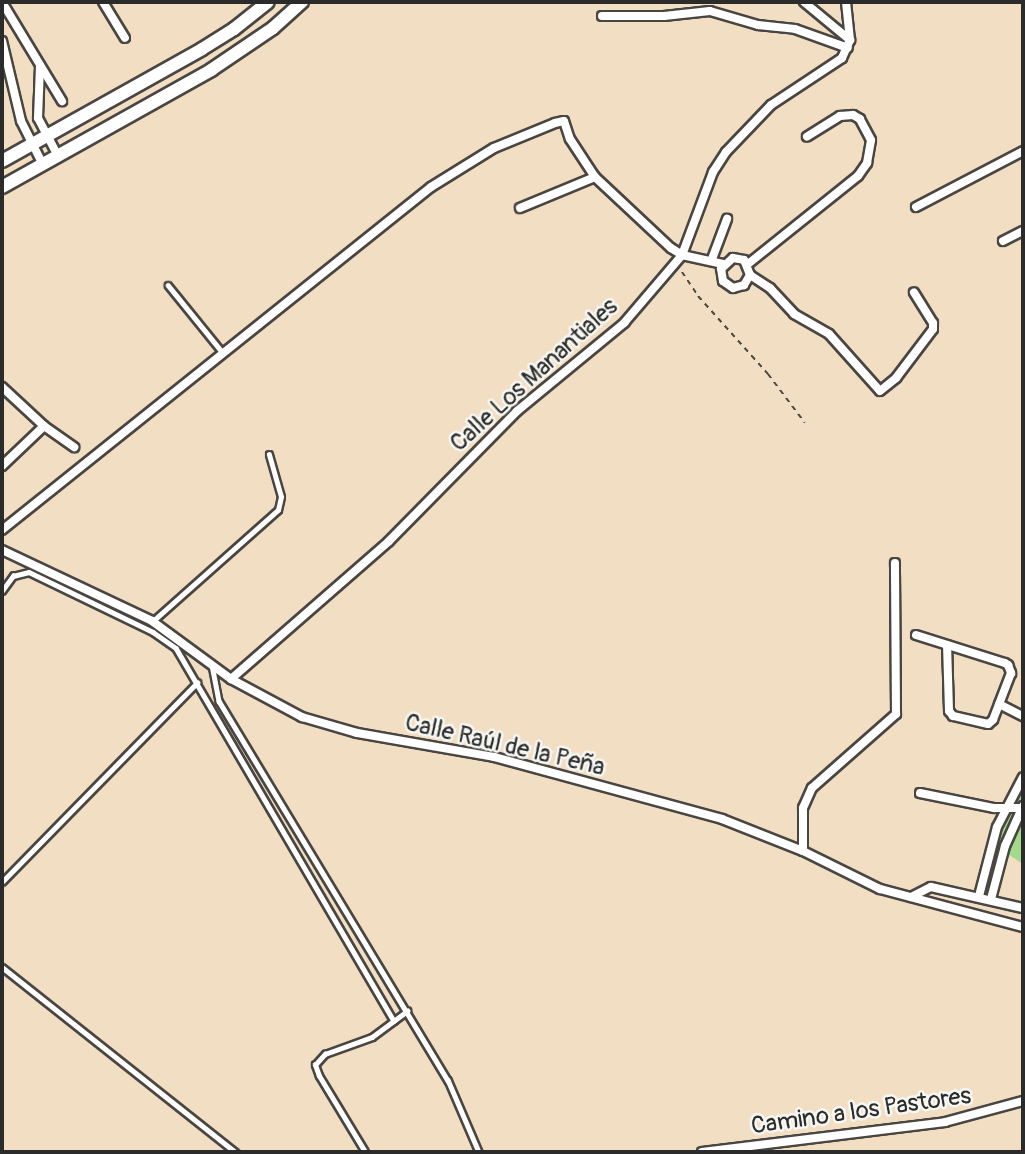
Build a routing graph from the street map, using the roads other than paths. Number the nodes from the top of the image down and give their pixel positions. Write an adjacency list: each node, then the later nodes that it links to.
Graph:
1 (2, 2): 11 (street)
2 (103, 2): 8 (street)
3 (268, 2): 13 (main road)
4 (302, 2): 17 (main road)
5 (804, 2): 10 (street)
6 (846, 2): 10 (street)
7 (602, 16): 10 (street)
8 (125, 38)
9 (2, 41): 15 (street)
10 (849, 44): 27 (street, Calle Los Manantiales)
11 (40, 66): 12 (street); 13 (street)
12 (62, 101)
13 (47, 136): 15 (main road); 17 (street)
14 (807, 137): 30 (street)
15 (32, 144): 18 (main road); 19 (street)
16 (1023, 150): 22 (street)
17 (58, 156): 19 (main road)
18 (2, 161)
19 (43, 164): 21 (main road)
20 (595, 177): 23 (street); 27 (street); 34 (street)
21 (2, 187)
22 (916, 207)
23 (520, 208)
24 (727, 219): 28 (street)
25 (1023, 231): 26 (street)
26 (1003, 241)
27 (682, 255): 28 (street); 48 (street, Calle Los Manantiales)
28 (712, 259): 29 (street)
29 (723, 264): 30 (street); 31 (street)
30 (748, 264): 31 (street)
31 (750, 275): 33 (street)
32 (168, 285): 34 (lane)
33 (914, 292)
34 (224, 354): 40 (street)
35 (2, 387): 36 (street)
36 (44, 426): 37 (street); 39 (street)
37 (74, 447)
38 (269, 455): 44 (lane)
39 (2, 466)
40 (2, 530)
41 (2, 550): 44 (street, Calle Raúl de la Peña)
42 (895, 563): 59 (street)
43 (2, 591): 49 (lane)
44 (152, 621): 47 (street, Calle Raúl de la Peña)
45 (916, 635): 46 (street)
46 (947, 645): 50 (street); 50 (street)
47 (212, 664): 48 (street, Calle Raúl de la Peña); 69 (lane)
48 (231, 680): 59 (street, Calle Raúl de la Peña)
49 (197, 683): 62 (lane); 70 (lane)
50 (999, 704): 51 (street)
51 (1023, 716)
52 (1023, 777): 54 (street)
53 (920, 793): 56 (street)
54 (1008, 807): 55 (street); 56 (street); 57 (street)
55 (1023, 807): 58 (street)
56 (994, 808): 57 (street)
57 (1002, 817): 58 (street); 60 (street)
58 (1019, 820): 61 (street)
59 (803, 851): 64 (street, Calle Raúl de la Peña)
60 (988, 860): 61 (street); 63 (street)
61 (1001, 863): 65 (street)
62 (2, 882)
63 (979, 896): 64 (street); 65 (street)
64 (911, 897): 67 (street, Calle Raúl de la Peña)
65 (991, 899): 66 (street)
66 (1023, 908)
67 (1023, 927)
68 (2, 967): 72 (lane)
69 (407, 1011): 70 (lane); 74 (lane)
70 (394, 1021): 73 (lane)
71 (1023, 1101): 75 (street, Camino a los Pastores)
72 (235, 1152)
73 (365, 1152)
74 (479, 1152)
75 (702, 1152)

